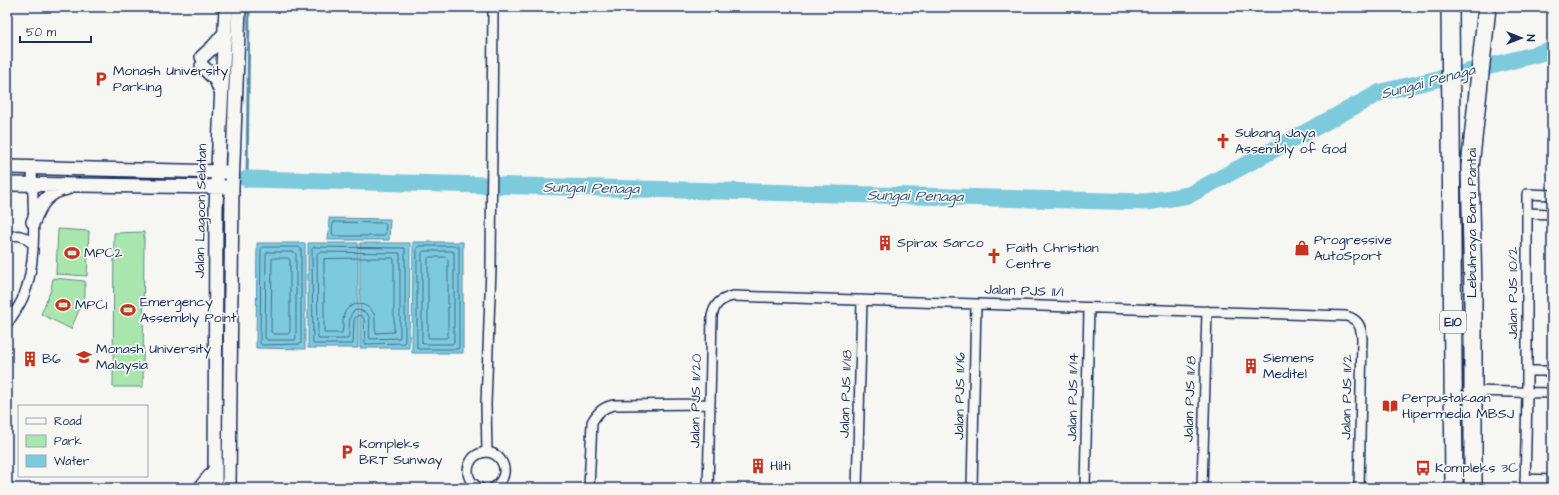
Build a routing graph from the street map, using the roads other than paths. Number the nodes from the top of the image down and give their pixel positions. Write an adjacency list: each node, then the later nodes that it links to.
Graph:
1 (226, 7): 6 (main road, Jalan Lagoon Selatan)
2 (239, 7): 13 (main road)
3 (493, 7): 40 (street)
4 (1450, 7): 56 (highway, Lebuhraya Baru Pantai / E10)
5 (1487, 7): 36 (highway, Lebuhraya Baru Pantai / E10)
6 (225, 33): 7 (main road, Jalan Lagoon Selatan); 7 (main road)
7 (221, 94): 8 (main road, Jalan Lagoon Selatan)
8 (218, 157): 11 (main road); 12 (main road, Jalan Lagoon Selatan)
9 (7, 168): 10 (main road)
10 (32, 168): 11 (main road); 15 (street)
11 (197, 171): 12 (main road)
12 (217, 172): 13 (main road); 18 (main road, Jalan Lagoon Selatan)
13 (232, 172): 19 (main road)
14 (7, 184): 15 (main road)
15 (32, 184): 16 (main road); 24 (street)
16 (81, 185): 17 (main road); 24 (main road)
17 (201, 187): 18 (main road); 21 (main road)
18 (216, 187): 19 (main road); 21 (main road, Jalan Lagoon Selatan)
19 (232, 187): 46 (main road)
20 (1552, 195): 22 (street, Jalan PJS 10/2)
21 (216, 206): 41 (main road, Jalan Lagoon Selatan)
22 (1527, 213): 23 (street); 34 (street, Jalan PJS 10/2)
23 (1552, 214)
24 (32, 222): 26 (street)
25 (7, 238): 26 (street)
26 (32, 244): 33 (street)
27 (862, 300): 28 (street, Jalan PJS 11/1); 31 (street, Jalan PJS 11/1); 51 (street, Jalan PJS 11/18)
28 (976, 304): 29 (street, Jalan PJS 11/1); 52 (street, Jalan PJS 11/16)
29 (1089, 308): 30 (street, Jalan PJS 11/1); 53 (street, Jalan PJS 11/14)
30 (1207, 311): 32 (street, Jalan PJS 11/1); 54 (street, Jalan PJS 11/8)
31 (712, 316): 39 (street, Jalan PJS 11/20)
32 (1346, 316): 55 (street, Jalan PJS 11/2)
33 (7, 324)
34 (1528, 371): 35 (street); 37 (street, Jalan PJS 10/2)
35 (1552, 371)
36 (1473, 391): 37 (street); 57 (highway, Lebuhraya Baru Pantai / E10)
37 (1528, 393): 38 (street); 43 (street, Jalan PJS 10/2)
38 (1552, 393)
39 (709, 404): 49 (street); 50 (street, Jalan PJS 11/20)
40 (487, 452): 47 (street); 48 (street)
41 (215, 470): 44 (main road); 45 (main road, Jalan Lagoon Selatan)
42 (1552, 480): 43 (street)
43 (1525, 484)
44 (200, 488)
45 (215, 488)
46 (229, 488)
47 (480, 488)
48 (493, 488)
49 (589, 488)
50 (708, 488)
51 (857, 488)
52 (972, 488)
53 (1084, 488)
54 (1202, 488)
55 (1359, 488)
56 (1454, 488)
57 (1473, 488)

